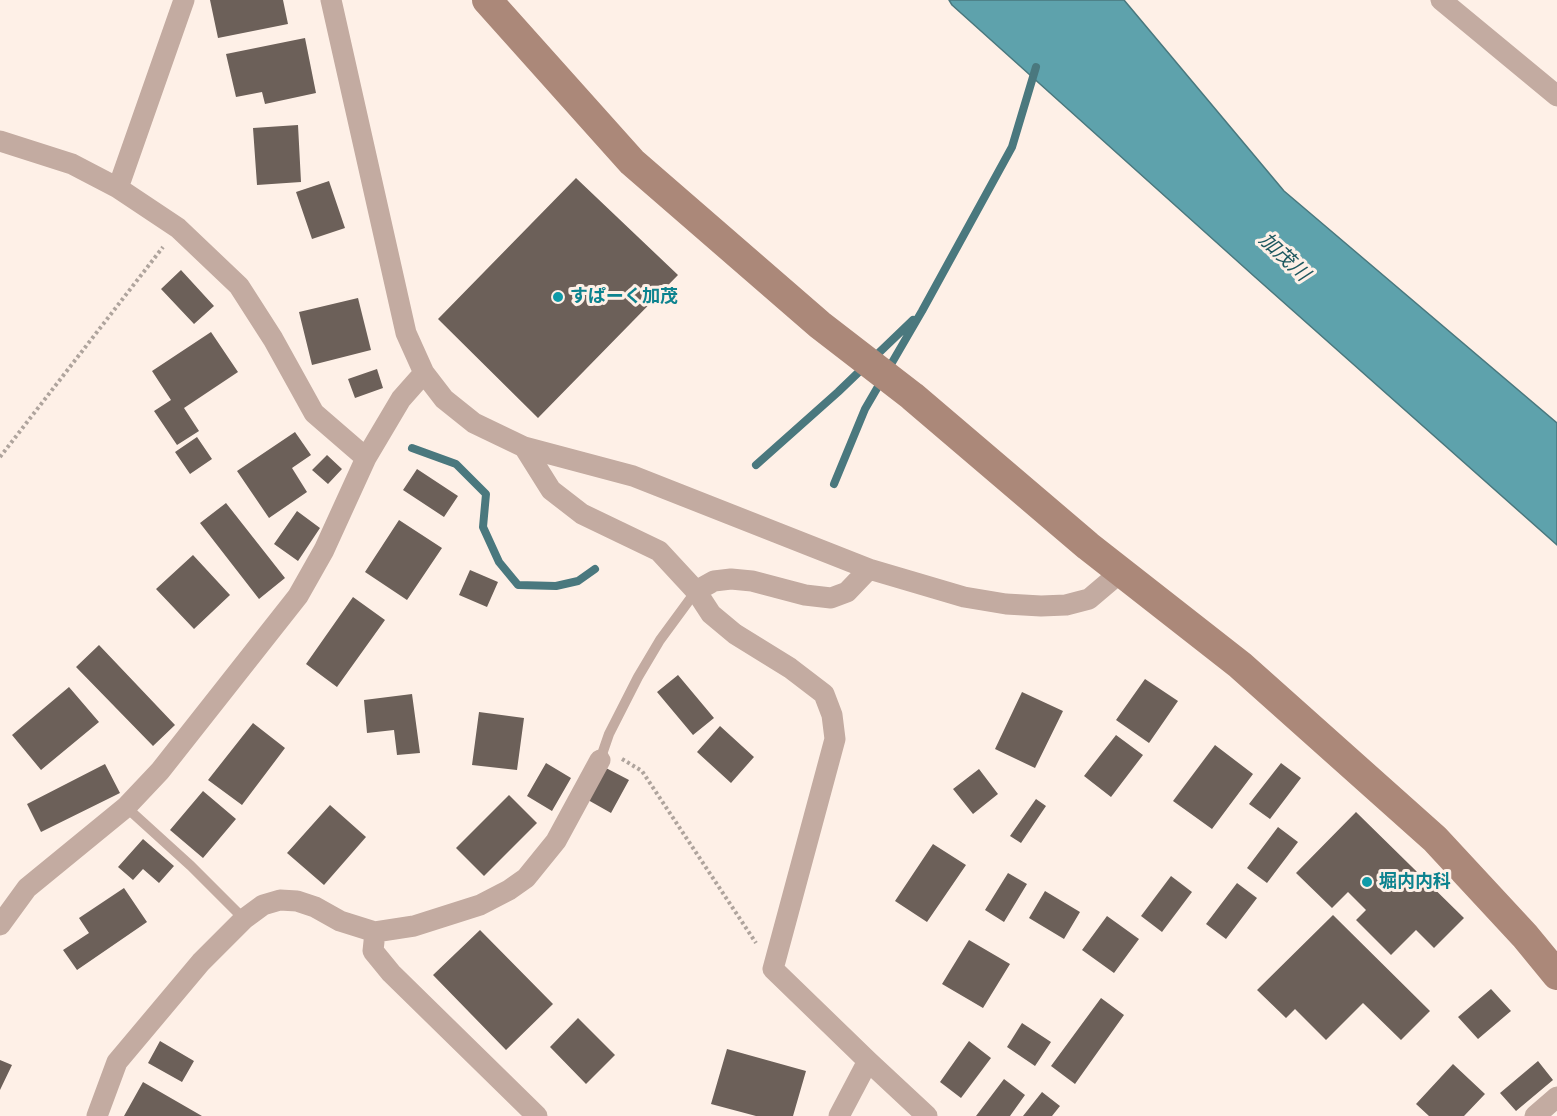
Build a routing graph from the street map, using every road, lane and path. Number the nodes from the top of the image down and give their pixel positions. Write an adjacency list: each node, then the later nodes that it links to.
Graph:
1 (184, 0): 7 (street)
2 (331, 0): 9 (street)
3 (487, 0): 14 (street)
4 (1441, 0): 5 (street)
5 (1557, 96)
6 (0, 141): 7 (street)
7 (118, 188): 8 (street)
8 (178, 228): 11 (path); 12 (street)
9 (424, 373): 10 (street); 12 (street)
10 (524, 447): 13 (street); 15 (street)
11 (0, 457)
12 (366, 458): 17 (street)
13 (869, 569): 14 (street); 15 (street)
14 (1122, 571): 22 (street)
15 (696, 591): 16 (lane); 21 (street)
16 (602, 756): 20 (street); 21 (path)
17 (126, 807): 18 (lane); 19 (street)
18 (244, 919): 20 (street); 25 (street)
19 (0, 925)
20 (375, 932): 26 (street)
21 (773, 969): 23 (street)
22 (1557, 975)
23 (868, 1061): 27 (street); 28 (street)
24 (1557, 1097): 29 (street)
25 (97, 1116)
26 (537, 1116)
27 (839, 1116)
28 (927, 1116)
29 (1535, 1116)

